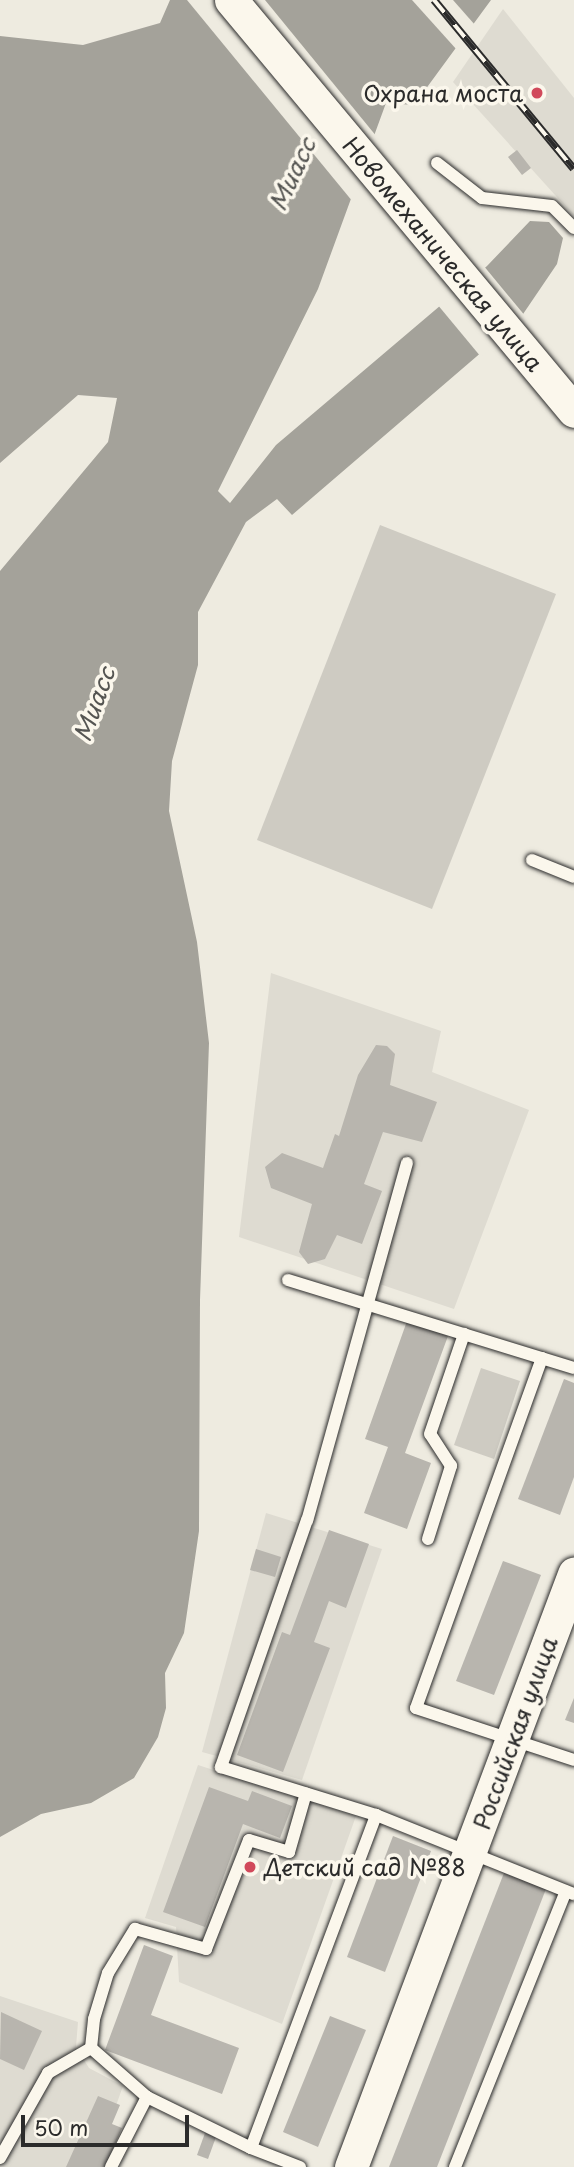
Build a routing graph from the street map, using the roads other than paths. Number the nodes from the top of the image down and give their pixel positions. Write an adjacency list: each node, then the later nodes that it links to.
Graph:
1 (231, 0): 4 (main road, Новомеханическая улица)
2 (437, 163): 3 (lane)
3 (574, 228)
4 (574, 411)
5 (531, 860): 6 (lane)
6 (574, 877)
7 (407, 1163): 9 (lane)
8 (288, 1280): 9 (lane)
9 (365, 1304): 10 (lane); 17 (lane)
10 (464, 1334): 11 (lane); 13 (lane)
11 (542, 1358): 12 (lane); 15 (lane)
12 (574, 1368)
13 (428, 1539)
14 (574, 1574): 15 (main road, Российская улица)
15 (513, 1738): 16 (lane); 19 (main road, Российская улица)
16 (574, 1760)
17 (306, 1793): 18 (lane); 21 (lane)
18 (376, 1815): 19 (lane); 23 (lane)
19 (469, 1854): 20 (lane); 27 (main road, Российская улица)
20 (570, 1893): 28 (lane)
21 (91, 2048): 22 (lane); 24 (lane)
22 (147, 2097): 23 (lane); 25 (lane)
23 (251, 2148): 26 (lane)
24 (0, 2158)
25 (111, 2167)
26 (300, 2167)
27 (351, 2167)
28 (455, 2167)

